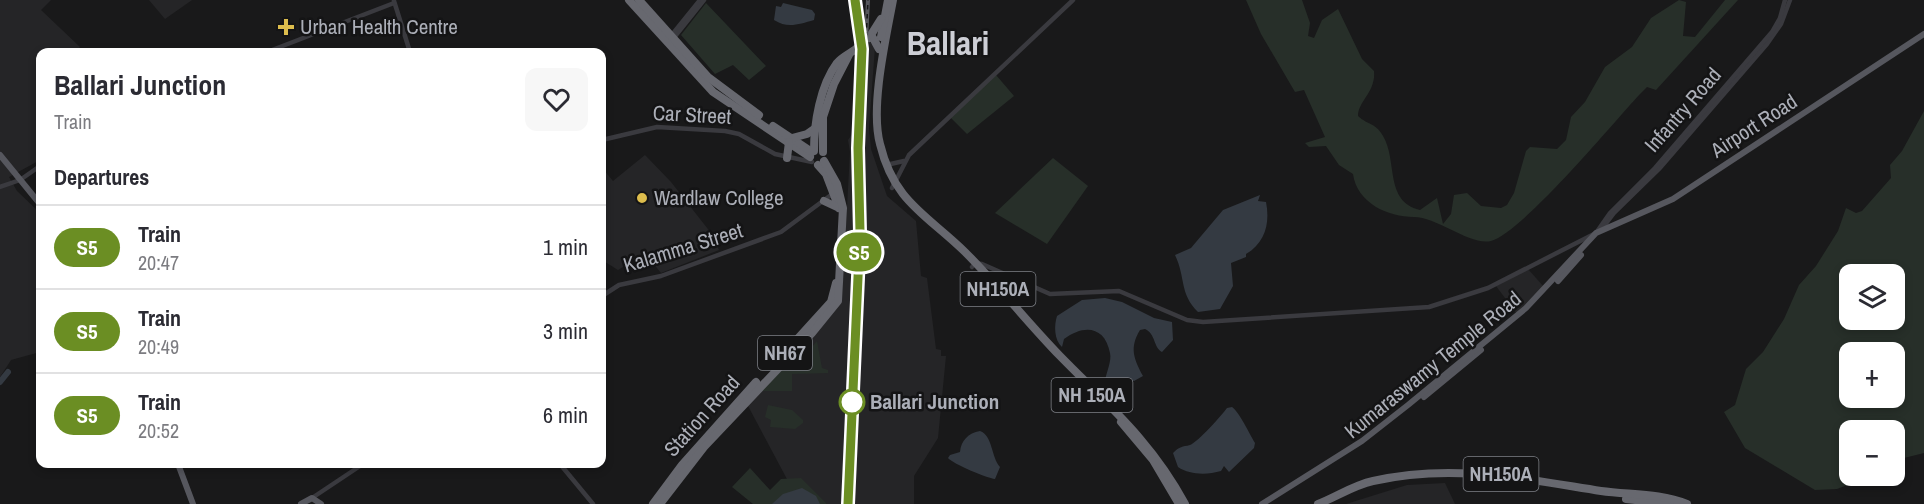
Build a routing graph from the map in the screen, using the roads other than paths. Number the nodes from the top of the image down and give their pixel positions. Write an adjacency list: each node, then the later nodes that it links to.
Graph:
1 (629, 0): 14 (highway)
2 (639, 0): 14 (highway)
3 (700, 0): 14 (street)
4 (704, 0): 14 (street)
5 (888, 0): 11 (highway)
6 (893, 0): 11 (highway)
7 (1073, 0): 25 (street)
8 (1785, 0): 35 (street, Infantry Road)
9 (1790, 0): 35 (street, Infantry Road)
10 (394, 1): 15 (street); 16 (street)
11 (888, 12): 12 (highway); 12 (highway)
12 (877, 34): 17 (highway, NH150A); 17 (highway); 18 (highway, bridge)
13 (1924, 34): 35 (main road, Airport Road)
14 (671, 39): 21 (highway)
15 (277, 48)
16 (409, 48)
17 (882, 49): 26 (highway, NH150A); 30 (highway)
18 (849, 55): 19 (highway); 23 (highway)
19 (817, 126): 21 (highway); 23 (highway)
20 (606, 139): 24 (street, Car Street)
21 (793, 141): 23 (highway); 24 (highway)
22 (0, 154): 28 (main road)
23 (817, 155): 24 (street, Car Street); 31 (highway)
24 (787, 158)
25 (904, 161): 26 (street); 30 (street)
26 (886, 165): 30 (highway, NH150A)
27 (36, 169): 28 (street)
28 (20, 180): 29 (street); 32 (main road)
29 (0, 187)
30 (894, 189): 36 (highway, NH150A)
31 (836, 191): 33 (street, Kalamma Street); 34 (highway); 38 (highway)
32 (36, 199)
33 (824, 201): 34 (highway); 37 (street, Kalamma Street)
34 (839, 208): 38 (highway)
35 (1597, 233): 36 (street); 51 (main road, Kumaraswamy Temple Road); 52 (main road, Kumaraswamy Temple Road)
36 (974, 265): 49 (highway, NH 150A); 50 (highway, NH150A)
37 (606, 293)
38 (834, 304): 47 (highway, Station Road / NH67); 48 (highway, Station Road / NH67)
39 (180, 468): 44 (main road)
40 (357, 468): 42 (street)
41 (563, 468): 46 (street)
42 (312, 498): 43 (main road); 45 (main road)
43 (320, 503)
44 (193, 504)
45 (301, 504)
46 (593, 504)
47 (653, 504)
48 (660, 504)
49 (1179, 504)
50 (1185, 504)
51 (1262, 504)
52 (1268, 504)
53 (1318, 504): 56 (highway, NH150A)
54 (1331, 504): 55 (highway, NH150A)
55 (1672, 504)
56 (1687, 504)

